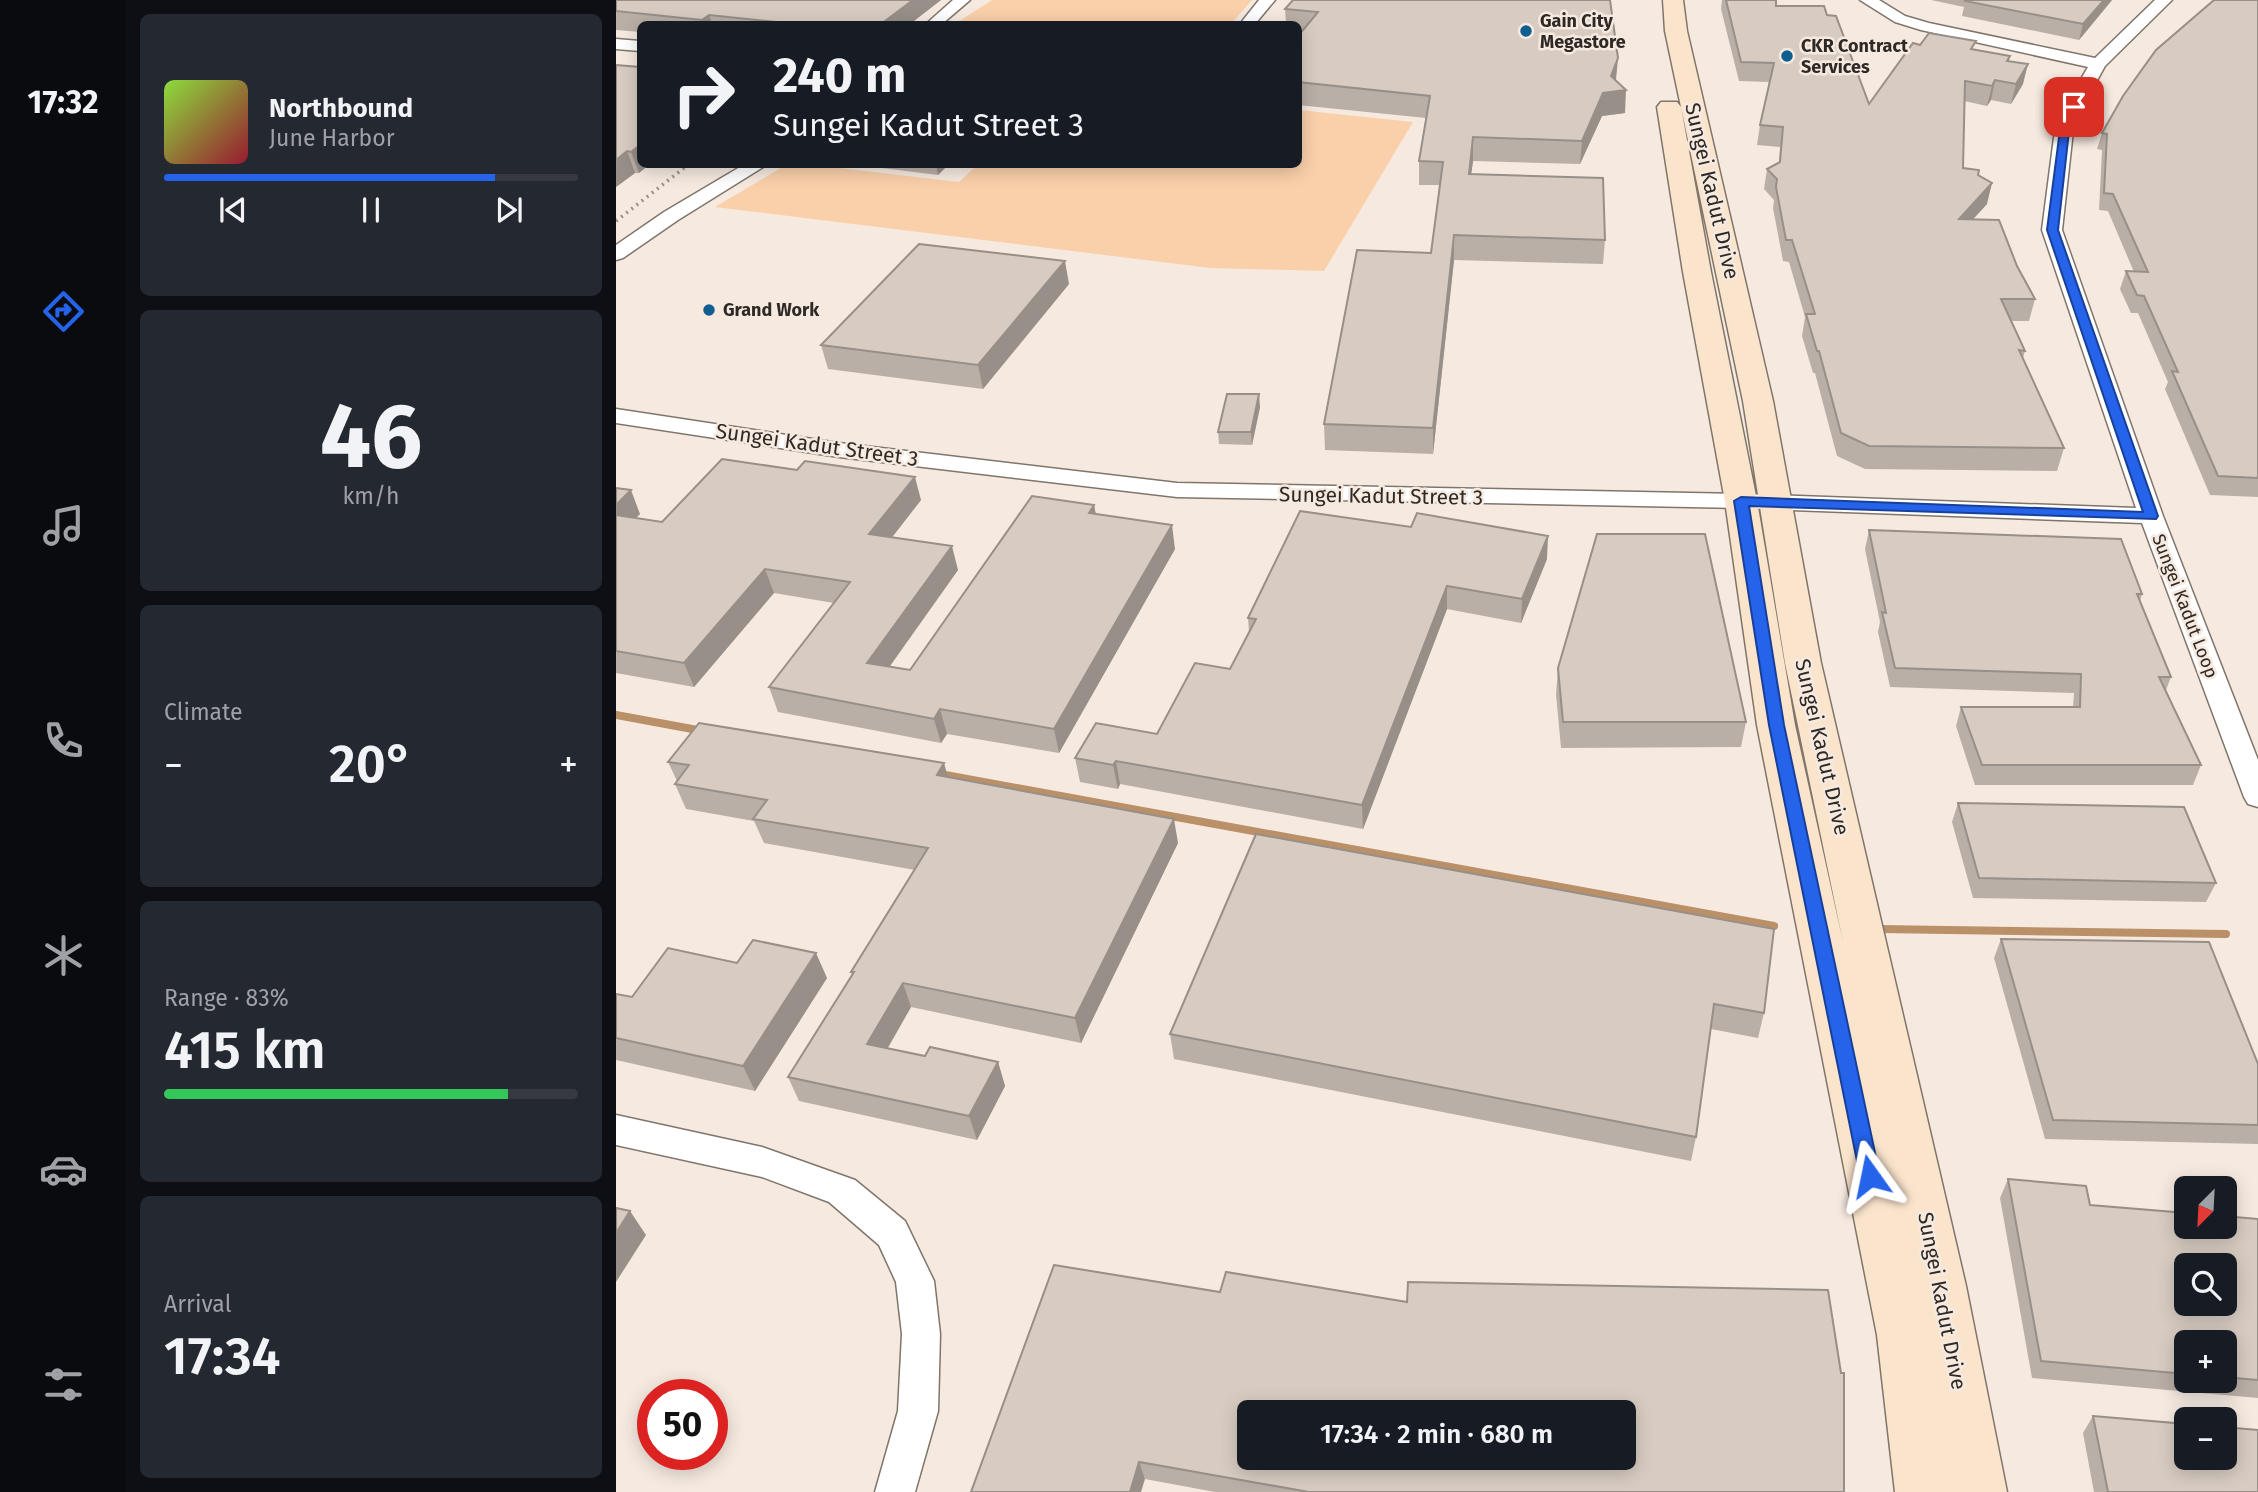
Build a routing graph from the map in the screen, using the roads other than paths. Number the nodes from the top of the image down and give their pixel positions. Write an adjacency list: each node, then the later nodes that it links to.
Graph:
1 (947, 0): 7 (street)
2 (962, 0): 8 (street)
3 (1267, 0): 9 (street)
4 (1868, 0): 12 (street)
5 (2164, 0): 12 (street, Sungei Kadut Loop)
6 (1660, 9): 19 (main road, Sungei Kadut Drive)
7 (921, 21)
8 (937, 21)
9 (1250, 21)
10 (616, 44): 11 (street)
11 (637, 46)
12 (2098, 64): 20 (street, Sungei Kadut Loop)
13 (1665, 88): 19 (main road, Sungei Kadut Drive)
14 (730, 168): 16 (street)
15 (752, 168): 17 (street)
16 (616, 238)
17 (616, 254)
18 (616, 416): 19 (street, Sungei Kadut Street 3)
19 (1758, 502): 20 (street, Sungei Kadut Street 3); 24 (main road, Sungei Kadut Drive); 25 (main road, Sungei Kadut Drive)
20 (2151, 516): 21 (street, Sungei Kadut Loop)
21 (2258, 797)
22 (616, 1130): 23 (street)
23 (895, 1492)
24 (1923, 1492)
25 (1979, 1492)

